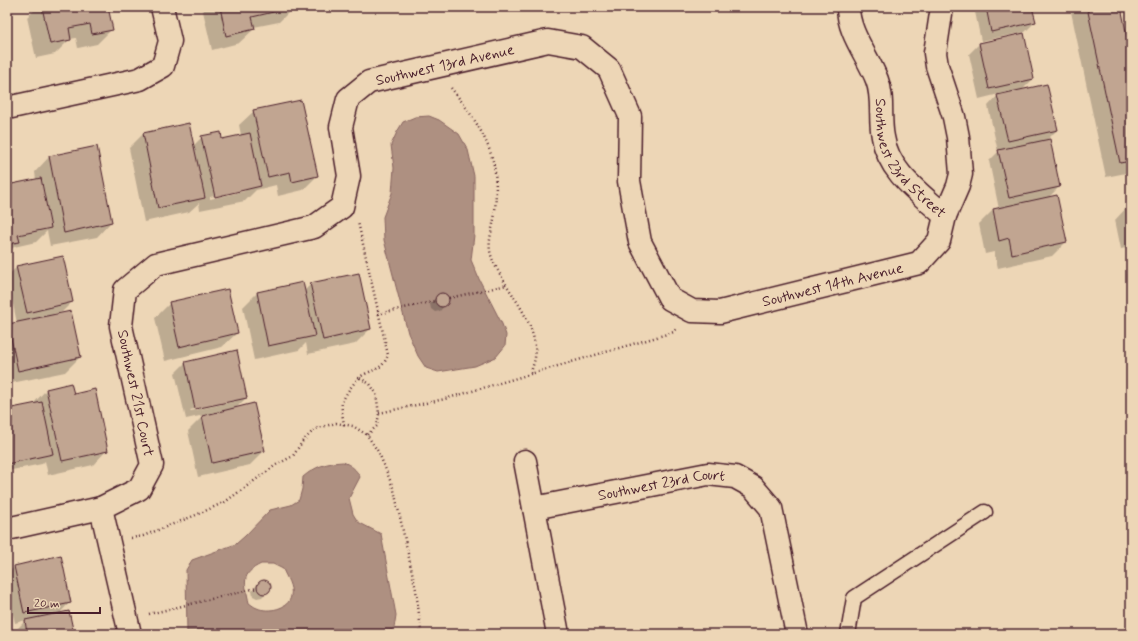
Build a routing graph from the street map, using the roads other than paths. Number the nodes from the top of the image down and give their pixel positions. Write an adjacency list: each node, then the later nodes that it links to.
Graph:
1 (162, 7): 4 (street)
2 (848, 7): 5 (street, Southwest 23rd Street)
3 (942, 7): 5 (street, Southwest 23rd Street)
4 (7, 108)
5 (945, 216): 7 (street, Southwest 14th Avenue)
6 (125, 290): 7 (street, Southwest 13rd Avenue); 9 (street, Southwest 21st Court)
7 (692, 311)
8 (525, 461): 10 (street)
9 (101, 508): 12 (street); 13 (street)
10 (534, 508): 14 (street); 15 (street, Southwest 23rd Court)
11 (985, 512): 16 (lane)
12 (7, 529)
13 (130, 634)
14 (558, 634)
15 (797, 634)
16 (848, 634)

